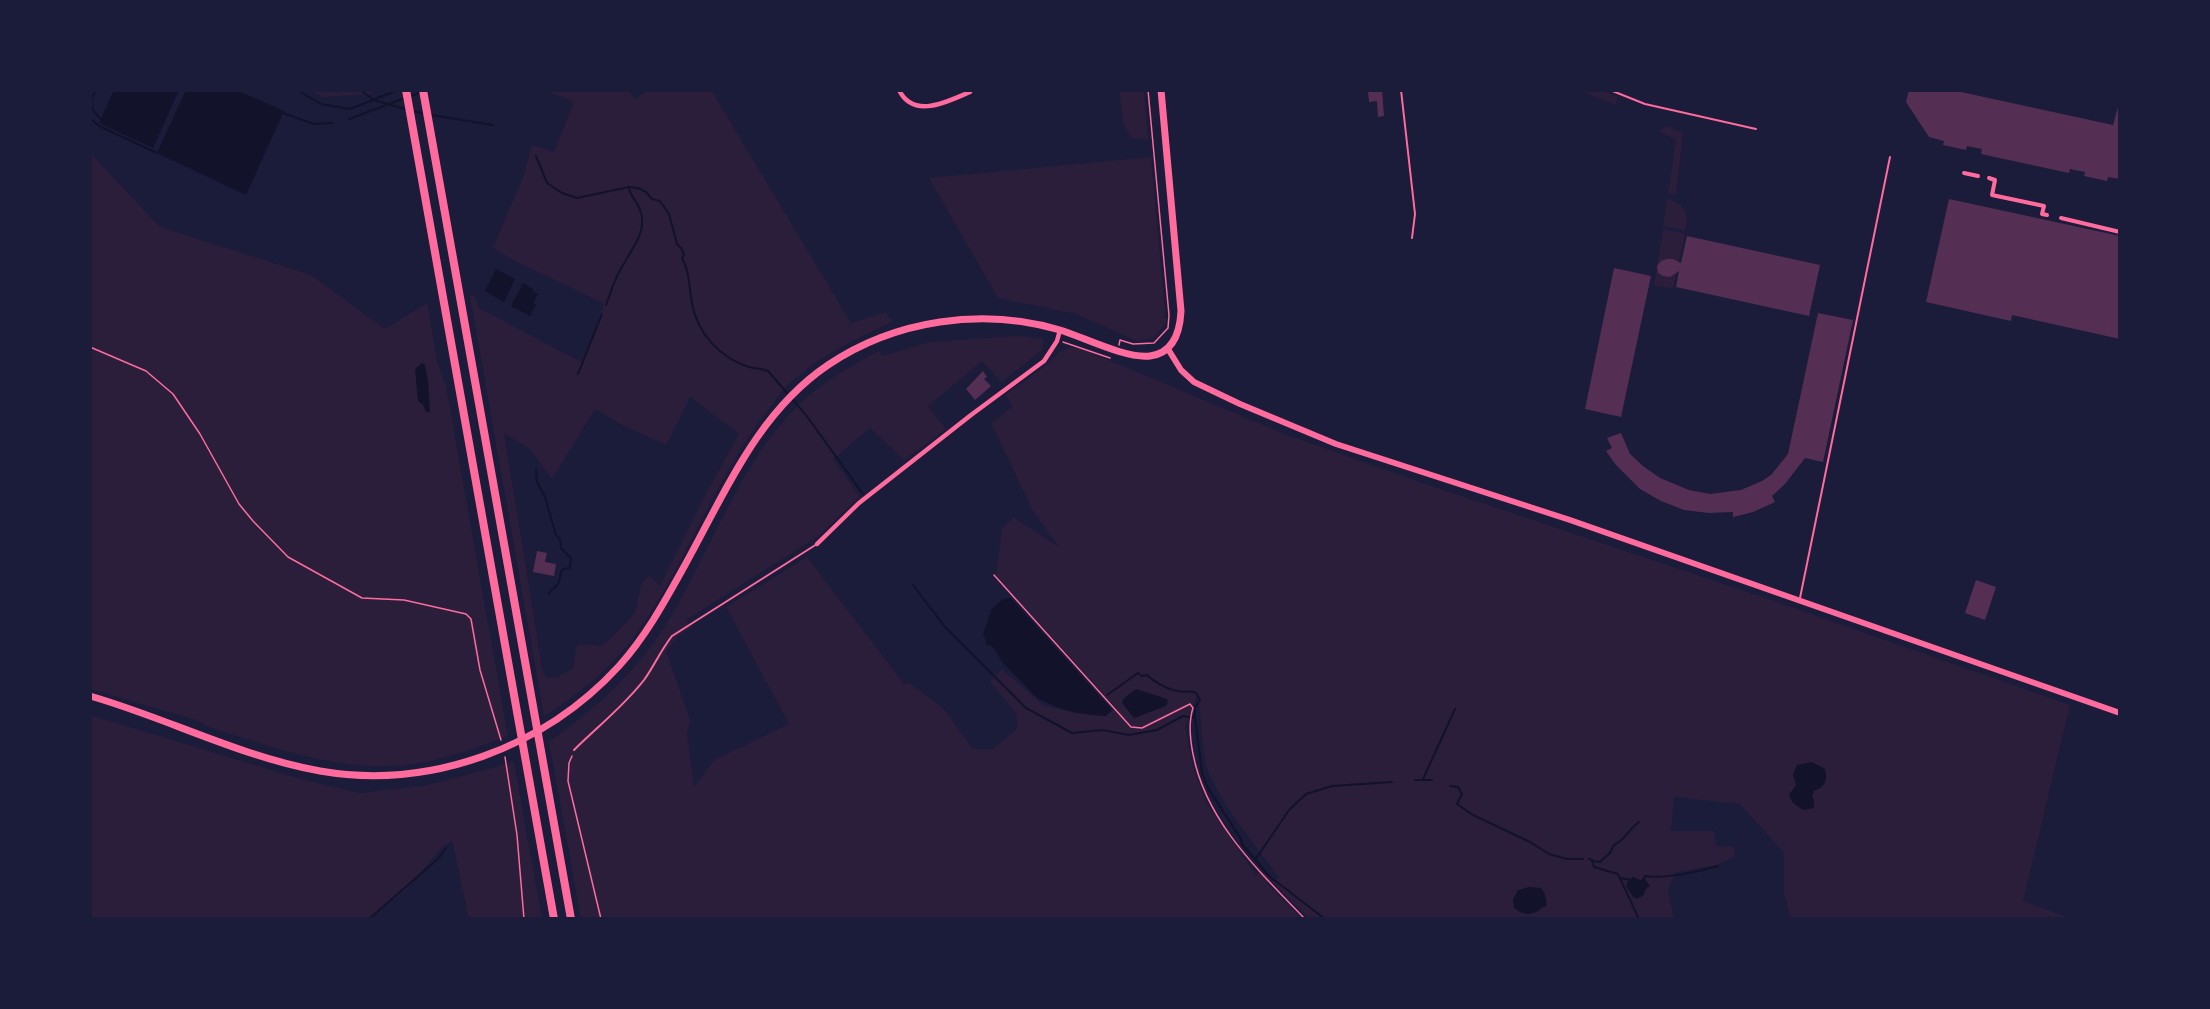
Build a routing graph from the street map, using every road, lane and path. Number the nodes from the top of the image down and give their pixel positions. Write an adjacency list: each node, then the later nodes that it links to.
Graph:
1 (406, 90): 33 (highway)
2 (423, 90): 34 (highway)
3 (899, 90): 8 (street)
4 (1148, 90): 20 (path)
5 (1161, 90): 22 (main road)
6 (1401, 90): 17 (lane)
7 (1610, 90): 9 (lane)
8 (970, 92)
9 (1756, 129)
10 (1890, 157): 26 (lane)
11 (1964, 173): 12 (street)
12 (1978, 176)
13 (1989, 178): 14 (street)
14 (2047, 215)
15 (2061, 218): 16 (street)
16 (2120, 232)
17 (1412, 238)
18 (1060, 330): 19 (street); 22 (main road); 27 (main road)
19 (1057, 341): 23 (path); 24 (street)
20 (1144, 345)
21 (90, 347): 29 (path)
22 (1168, 349): 26 (street)
23 (1114, 359)
24 (817, 544): 30 (lane)
25 (994, 575): 36 (path)
26 (1800, 600): 28 (street)
27 (90, 696)
28 (2120, 712)
29 (502, 744)
30 (574, 750): 35 (path)
31 (504, 755): 32 (path)
32 (524, 919)
33 (554, 919)
34 (571, 919)
35 (601, 919)
36 (1305, 919)

